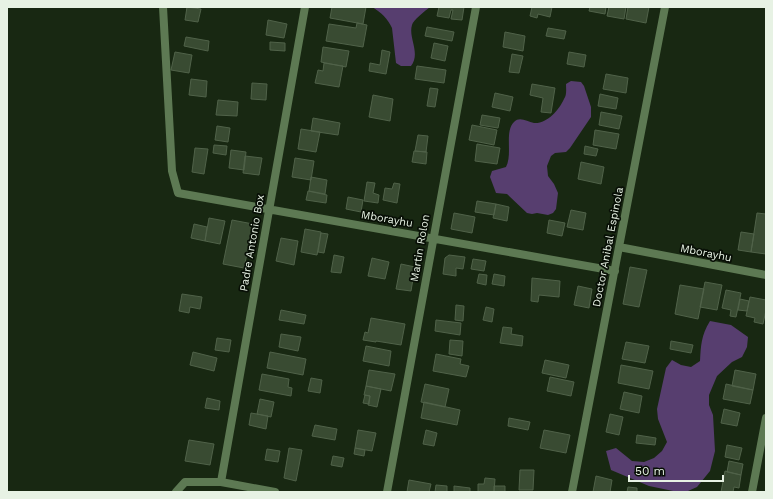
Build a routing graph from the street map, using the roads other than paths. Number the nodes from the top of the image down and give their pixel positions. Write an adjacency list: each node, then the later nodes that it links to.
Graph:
1 (163, 7): 5 (street, Mborayhu)
2 (305, 7): 5 (street, Padre Antonio Box)
3 (476, 7): 6 (street, Martin Rolon)
4 (665, 7): 7 (street, Doctor Anibal Espinola)
5 (269, 209): 6 (street, Mborayhu); 11 (street, Padre Antonio Box)
6 (433, 238): 8 (street, Mborayhu); 14 (street, Martin Rolon)
7 (619, 247): 8 (street, Doctor Anibal Espinola); 9 (street, Mborayhu)
8 (615, 271): 15 (street, Doctor Anibal Espinola)
9 (766, 275)
10 (766, 418): 16 (street)
11 (221, 482): 12 (street); 13 (street)
12 (176, 492)
13 (275, 492)
14 (387, 492)
15 (572, 492)
16 (752, 492)

